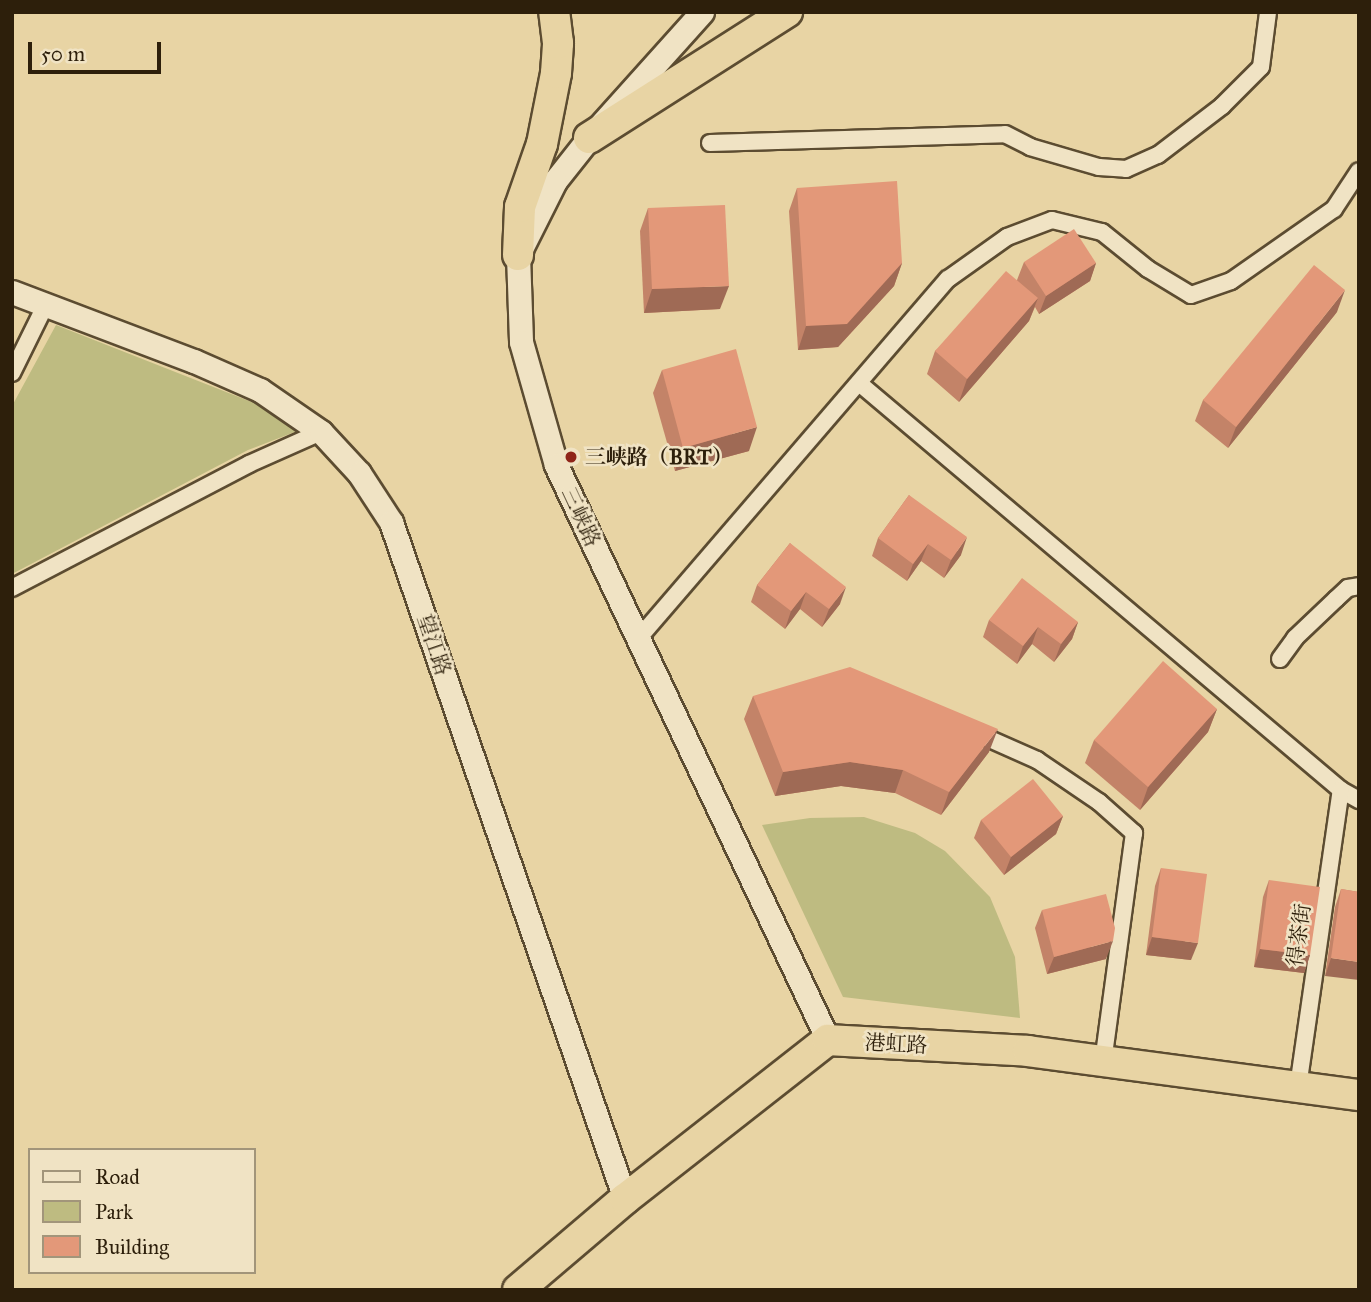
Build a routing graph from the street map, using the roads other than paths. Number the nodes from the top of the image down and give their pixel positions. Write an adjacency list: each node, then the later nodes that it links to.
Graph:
1 (554, 12): 8 (highway)
2 (702, 12): 5 (main road, 三峡路)
3 (787, 12): 5 (highway)
4 (1268, 12): 6 (street)
5 (589, 138): 8 (main road, 三峡路)
6 (710, 144)
7 (1359, 171): 12 (street)
8 (518, 255): 16 (main road, 三峡路)
9 (12, 292): 10 (main road, 望江路)
10 (46, 304): 11 (street); 13 (main road, 望江路)
11 (12, 373)
12 (859, 383): 16 (street); 19 (street)
13 (321, 432): 15 (street); 25 (main road, 望江路)
14 (1359, 586): 17 (street)
15 (12, 588)
16 (638, 639): 21 (main road, 三峡路)
17 (1280, 659)
18 (962, 727): 22 (street)
19 (1341, 790): 20 (street); 23 (street, 得茶街)
20 (1359, 800)
21 (828, 1040): 22 (highway, 港虹路); 25 (highway)
22 (1103, 1061): 23 (highway, 港虹路)
23 (1298, 1087): 24 (highway, 港虹路)
24 (1359, 1095)
25 (625, 1199): 26 (highway)
26 (518, 1290)

